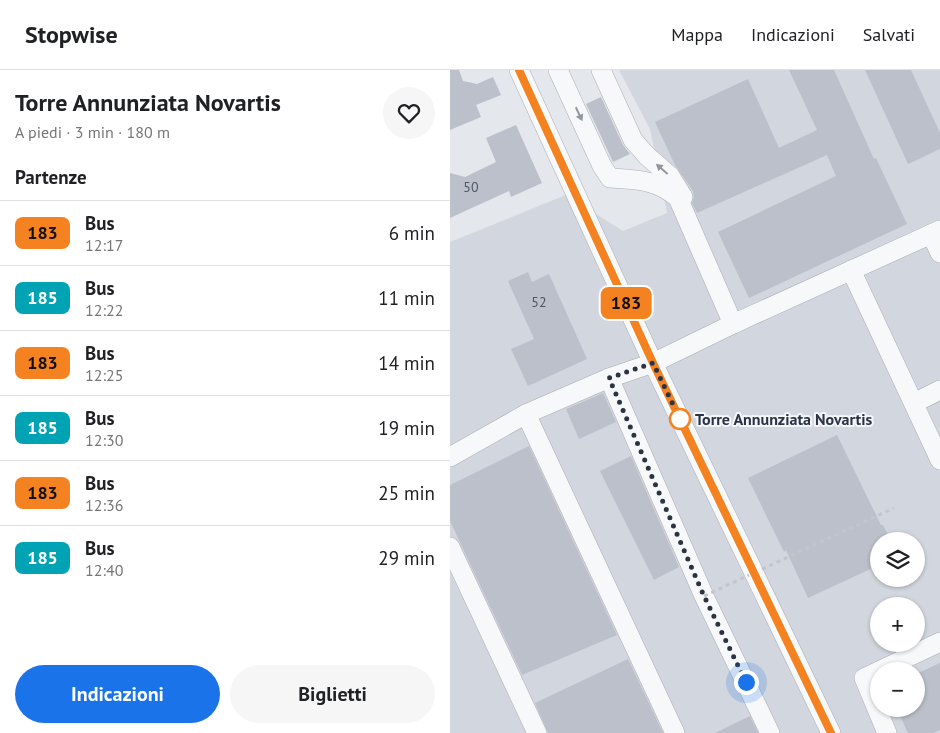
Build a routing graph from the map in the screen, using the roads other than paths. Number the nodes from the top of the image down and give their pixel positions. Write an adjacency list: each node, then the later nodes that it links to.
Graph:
1 (519, 70): 8 (street)
2 (558, 70): 7 (street, one-way to 7)
3 (601, 70): 7 (street, one-way to 3)
4 (936, 232): 5 (street); 6 (street)
5 (940, 253)
6 (852, 270): 7 (street); 11 (street)
7 (737, 322): 8 (street)
8 (653, 363): 9 (street); 20 (street)
9 (609, 378): 12 (street); 19 (street)
10 (940, 390): 11 (street)
11 (914, 403): 14 (street)
12 (526, 414): 13 (street); 18 (street)
13 (450, 457)
14 (940, 460)
15 (450, 547): 17 (street)
16 (940, 642): 21 (street)
17 (537, 733)
18 (675, 733)
19 (770, 733)
20 (831, 733)
21 (887, 733)

